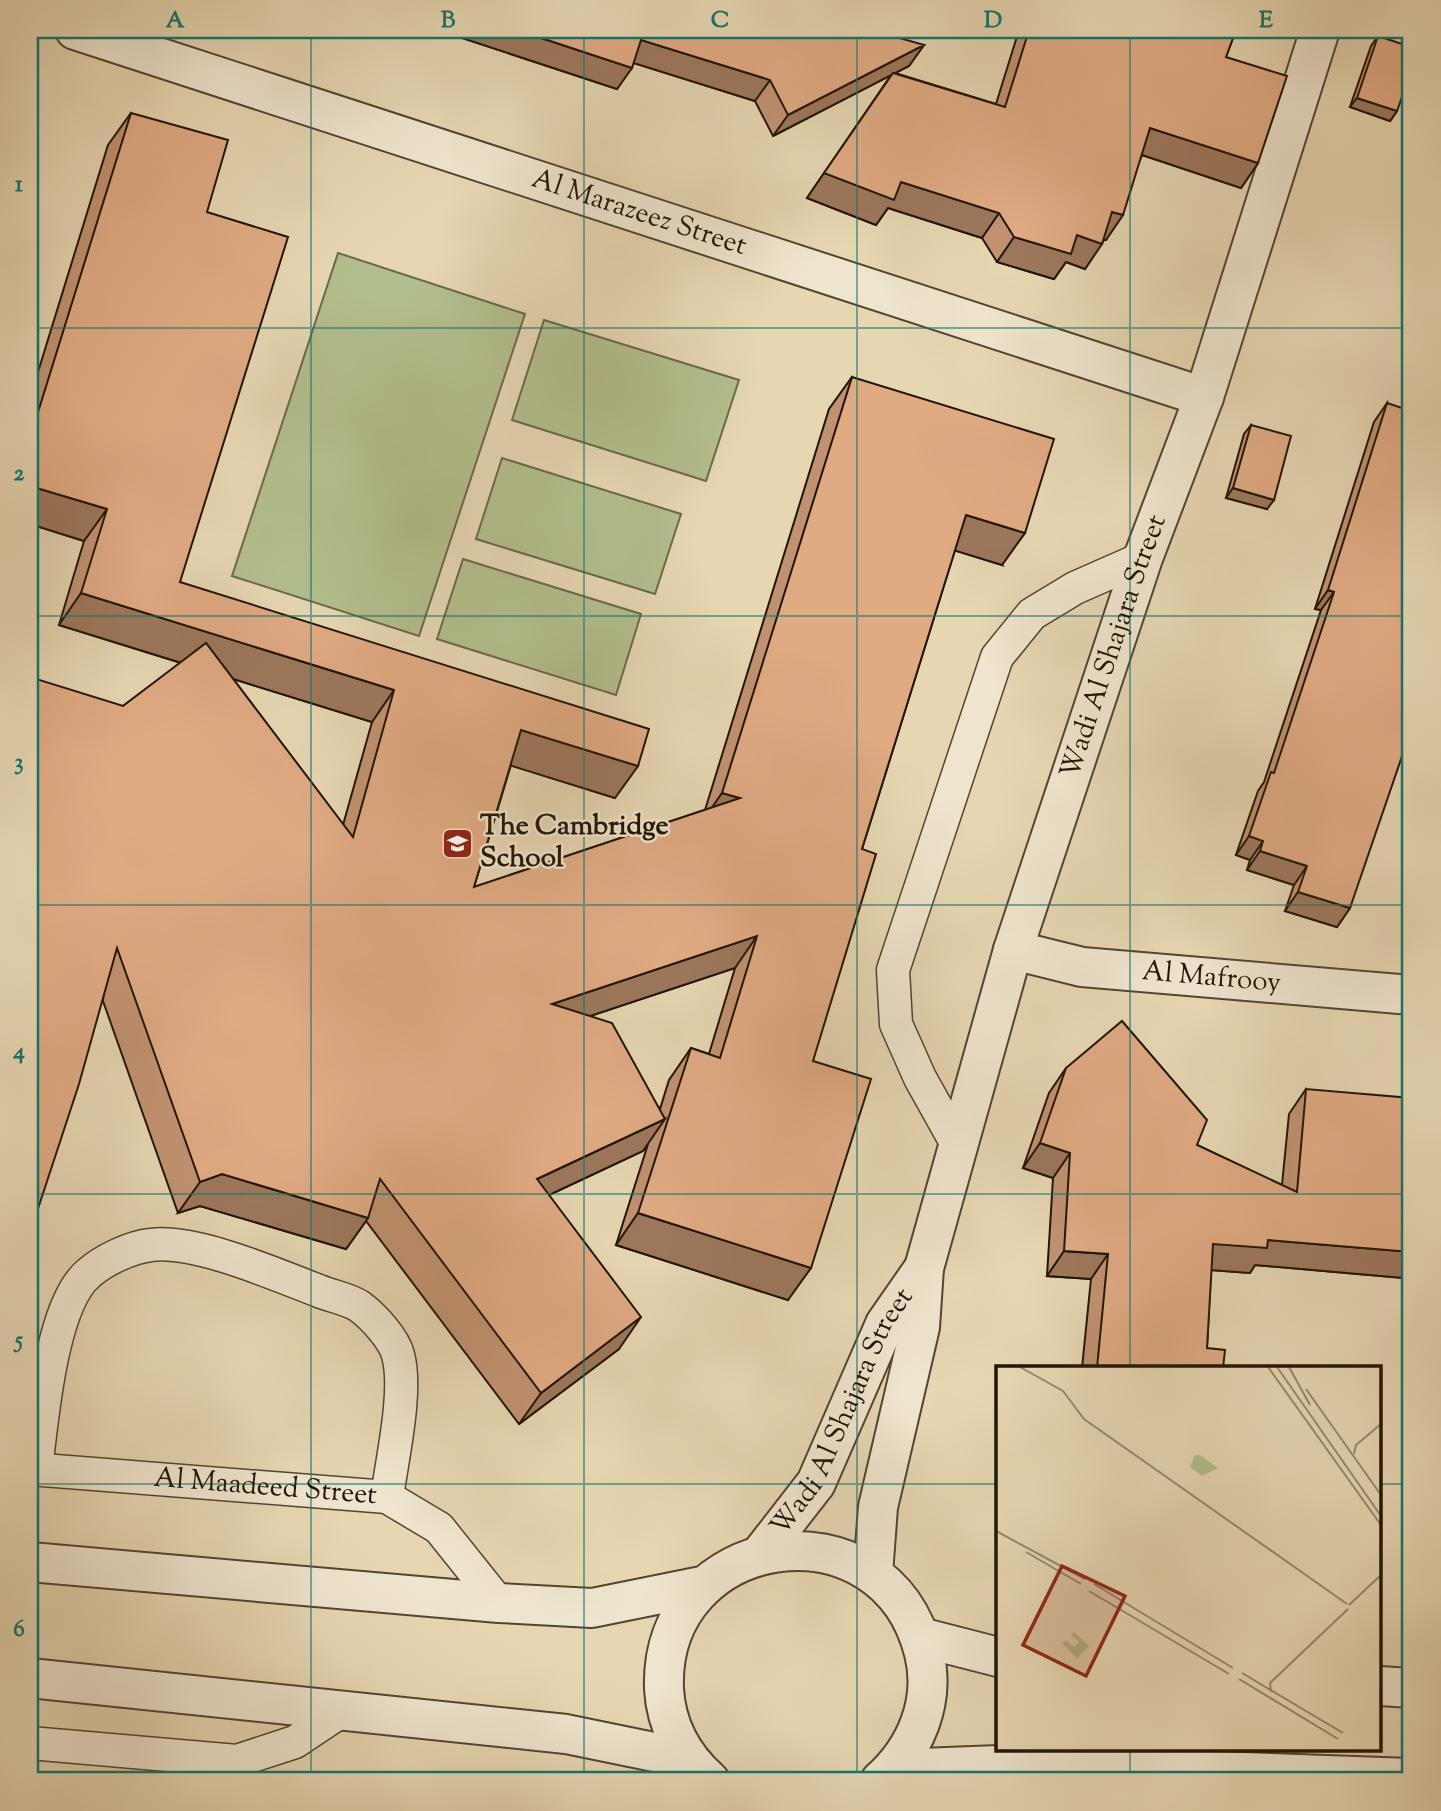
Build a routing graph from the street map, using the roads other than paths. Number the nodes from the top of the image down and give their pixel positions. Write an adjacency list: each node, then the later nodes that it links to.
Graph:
1 (75, 30): 3 (street, Al Marazeez Street)
2 (1320, 30): 3 (street, Wadi Al Shajara Street)
3 (1204, 397): 4 (street, Wadi Al Shajara Street)
4 (1143, 558): 5 (street, Wadi Al Shajara Street); 7 (lane)
5 (1013, 950): 6 (street, Al Mafrooy); 7 (street, Wadi Al Shajara Street)
6 (1411, 995)
7 (958, 1146): 8 (street, Wadi Al Shajara Street)
8 (924, 1268): 11 (street, Wadi Al Shajara Street); 13 (street, Wadi Al Shajara Street)
9 (33, 1469): 10 (lane, Al Maadeed Street); 10 (lane)
10 (387, 1497): 15 (lane, Al Maadeed Street)
11 (760, 1555): 13 (street); 14 (street)
12 (30, 1562): 15 (street)
13 (873, 1574): 16 (street)
14 (706, 1585): 15 (street); 23 (street)
15 (499, 1603)
16 (920, 1637): 17 (street); 24 (street)
17 (996, 1656)
18 (30, 1678): 21 (street)
19 (1382, 1686): 20 (street)
20 (1411, 1688)
21 (343, 1710): 22 (lane); 23 (street)
22 (30, 1743)
23 (699, 1770)
24 (887, 1775): 25 (street)
25 (1411, 1779)

